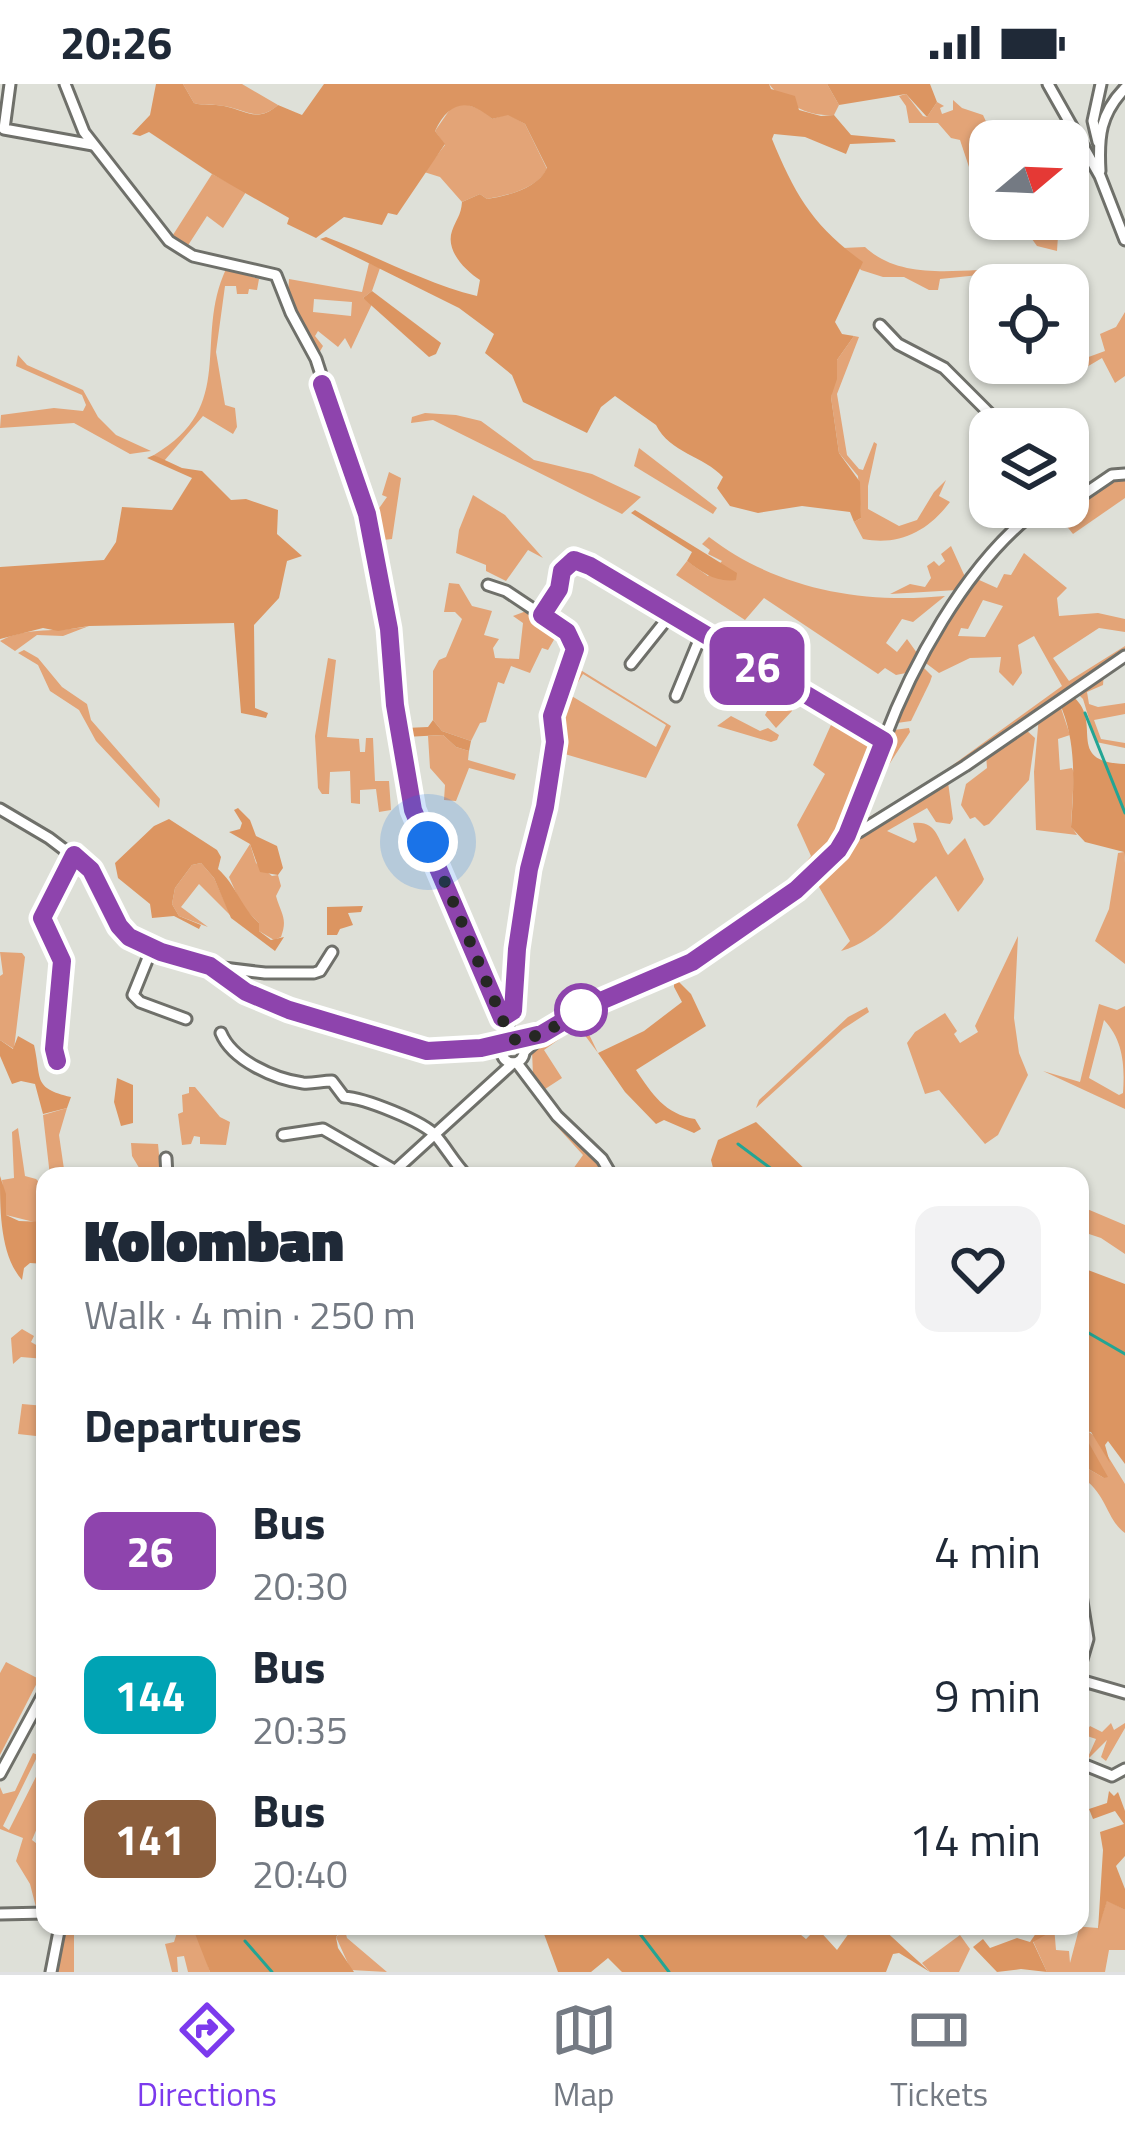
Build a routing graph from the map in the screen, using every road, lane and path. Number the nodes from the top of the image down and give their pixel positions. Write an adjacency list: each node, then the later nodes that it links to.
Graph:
1 (10, 84): 6 (street)
2 (65, 84): 8 (street)
3 (1048, 84): 9 (street)
4 (1101, 84): 7 (street)
5 (1125, 88): 7 (street)
6 (2, 130): 8 (street)
7 (1098, 142): 9 (street)
8 (93, 145): 31 (street)
9 (1100, 176): 10 (street)
10 (1125, 240)
11 (880, 325): 12 (street)
12 (984, 408)
13 (1125, 471): 14 (street)
14 (1089, 490)
15 (1015, 528): 23 (street)
16 (488, 585): 18 (street)
17 (671, 614): 18 (street); 19 (street); 21 (street)
18 (542, 615): 31 (street)
19 (702, 633): 22 (street); 23 (street)
20 (1125, 656): 25 (street)
21 (632, 664)
22 (676, 696)
23 (884, 741): 25 (street)
24 (0, 809): 26 (street)
25 (847, 835): 33 (street)
26 (74, 855): 27 (street); 34 (street)
27 (152, 948): 29 (street); 30 (street)
28 (332, 952): 29 (street)
29 (210, 966): 33 (street)
30 (186, 1019)
31 (503, 1021): 33 (street)
32 (221, 1033): 35 (street)
33 (513, 1052): 35 (street); 42 (street)
34 (57, 1061)
35 (434, 1133): 40 (street); 41 (street)
36 (283, 1135): 39 (street)
37 (166, 1158): 38 (street)
38 (166, 1167)
39 (382, 1167)
40 (397, 1167)
41 (458, 1167)
42 (607, 1167)
43 (1089, 1683): 44 (street)
44 (1125, 1693)
45 (36, 1707): 48 (street)
46 (1089, 1767): 47 (street)
47 (1125, 1768)
48 (0, 1774)
49 (36, 1913): 50 (street)
50 (0, 1914)
51 (58, 1935): 52 (street)
52 (51, 1972)

